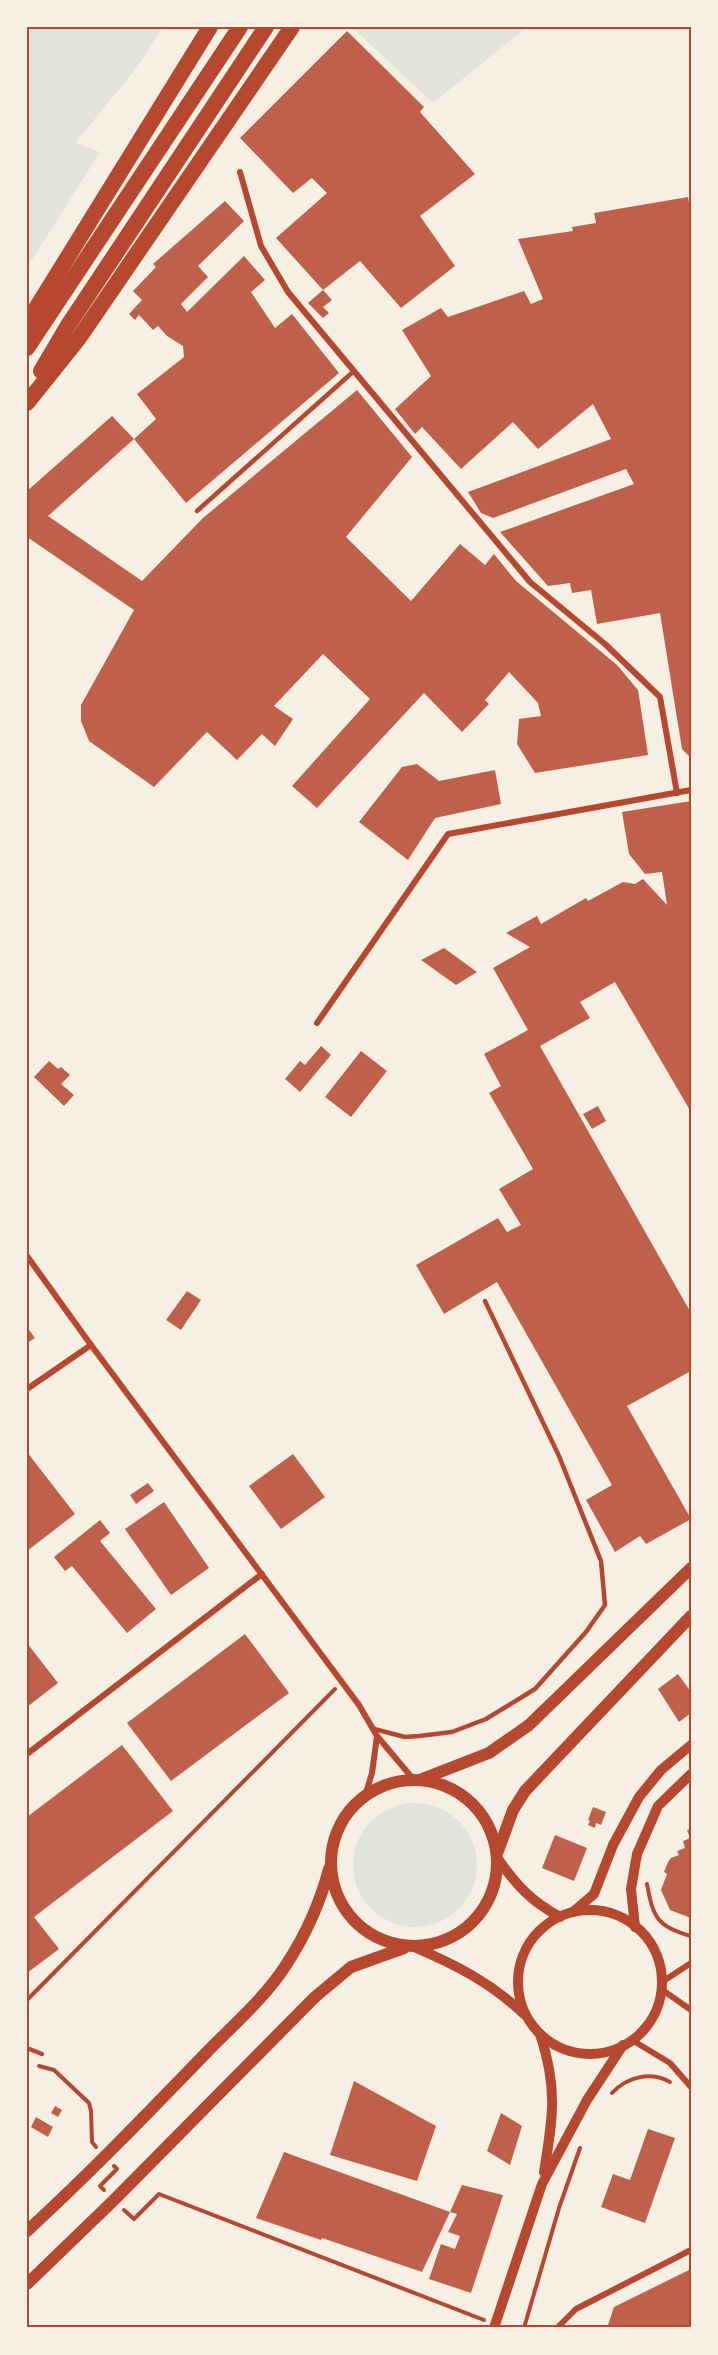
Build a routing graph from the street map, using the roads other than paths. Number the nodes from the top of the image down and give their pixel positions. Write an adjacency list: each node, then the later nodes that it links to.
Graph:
1 (210, 27): 6 (highway)
2 (240, 27): 7 (highway)
3 (266, 27): 9 (highway)
4 (292, 27): 10 (highway)
5 (240, 172): 8 (street)
6 (27, 323)
7 (27, 348)
8 (354, 371): 11 (lane); 13 (street)
9 (27, 395)
10 (27, 403)
11 (197, 511)
12 (691, 790): 13 (street)
13 (676, 793): 14 (street)
14 (317, 1023)
15 (27, 1256): 17 (street)
16 (485, 1301): 22 (lane)
17 (91, 1345): 18 (street); 20 (street)
18 (27, 1389)
19 (691, 1568): 26 (main road)
20 (261, 1574): 22 (street); 24 (street)
21 (691, 1616): 28 (main road)
22 (376, 1732): 26 (street); 27 (street)
23 (691, 1745): 30 (street)
24 (27, 1754)
25 (691, 1774): 32 (street)
26 (417, 1780): 27 (main road); 28 (main road)
27 (365, 1796): 29 (main road)
28 (498, 1856): 31 (street); 33 (main road)
29 (331, 1862): 33 (main road); 44 (main road)
30 (573, 1912): 31 (street); 32 (street)
31 (560, 1917): 37 (street)
32 (635, 1927): 35 (street)
33 (411, 1946): 37 (street); 46 (main road)
34 (691, 1963): 35 (street)
35 (662, 1986): 36 (street); 39 (street)
36 (691, 2010)
37 (528, 2019): 38 (street)
38 (539, 2033): 39 (street); 43 (street)
39 (628, 2042): 42 (street); 43 (street)
40 (27, 2048): 41 (lane)
41 (42, 2054)
42 (691, 2087)
43 (542, 2184): 47 (street)
44 (27, 2230)
45 (691, 2250): 48 (street)
46 (27, 2284)
47 (495, 2326)
48 (556, 2328)

